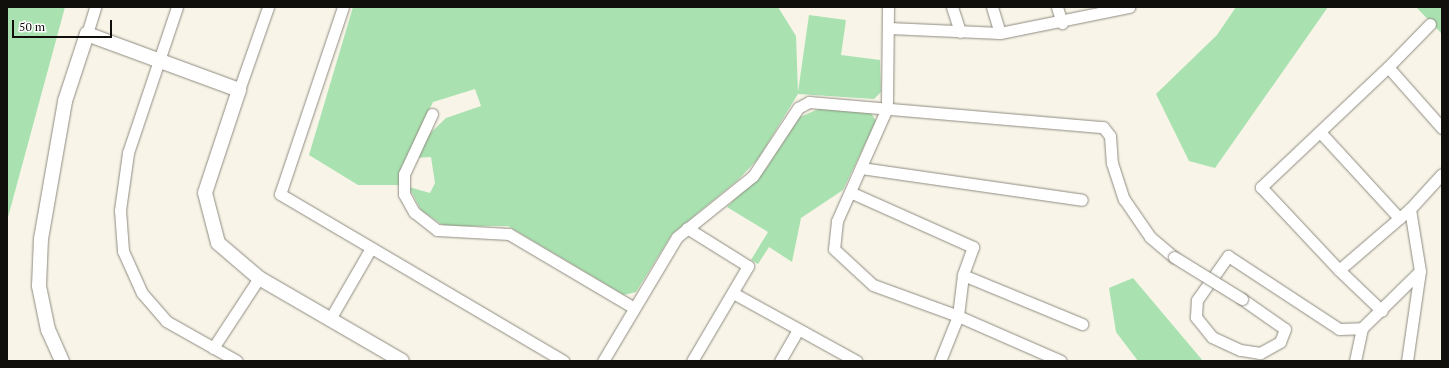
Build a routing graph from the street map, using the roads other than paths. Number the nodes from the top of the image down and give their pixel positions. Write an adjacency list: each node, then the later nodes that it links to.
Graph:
1 (95, 7): 15 (street)
2 (177, 7): 16 (street)
3 (268, 7): 18 (street)
4 (343, 7): 30 (street)
5 (888, 7): 12 (street)
6 (952, 7): 13 (street)
7 (992, 7): 14 (street)
8 (1057, 7): 10 (street)
9 (1129, 7): 10 (street)
10 (1062, 23): 14 (street)
11 (1430, 24): 17 (street)
12 (889, 28): 13 (street); 19 (street)
13 (960, 32): 14 (street)
14 (1000, 33)
15 (88, 34): 16 (street); 44 (street)
16 (158, 60): 18 (street); 43 (street)
17 (1388, 66): 21 (street); 22 (street)
18 (239, 90): 34 (street)
19 (887, 108): 23 (street); 29 (street); 41 (street, bridge)
20 (432, 114): 36 (street)
21 (1442, 128)
22 (1320, 132): 28 (street); 31 (street)
23 (861, 168): 25 (street); 26 (street)
24 (1442, 174): 27 (street)
25 (850, 192): 33 (street); 38 (street)
26 (1082, 200)
27 (1410, 209): 28 (street); 32 (street)
28 (1398, 218): 31 (street)
29 (688, 228): 35 (street); 36 (street)
30 (371, 248): 39 (street); 47 (street)
31 (1339, 270): 37 (street)
32 (1420, 271): 37 (street); 55 (street)
33 (963, 275): 38 (street); 40 (street)
34 (259, 278): 39 (street); 43 (street)
35 (733, 293): 42 (street); 49 (street)
36 (634, 308): 48 (street)
37 (1382, 311): 41 (street)
38 (958, 316): 52 (street); 53 (street)
39 (330, 319): 46 (street)
40 (1082, 324)
41 (1362, 328): 54 (street)
42 (797, 331): 50 (street); 51 (street)
43 (213, 348): 45 (street)
44 (62, 361)
45 (237, 361)
46 (402, 361)
47 (563, 361)
48 (604, 361)
49 (692, 361)
50 (780, 361)
51 (856, 361)
52 (940, 361)
53 (1061, 361)
54 (1356, 361)
55 (1407, 361)

